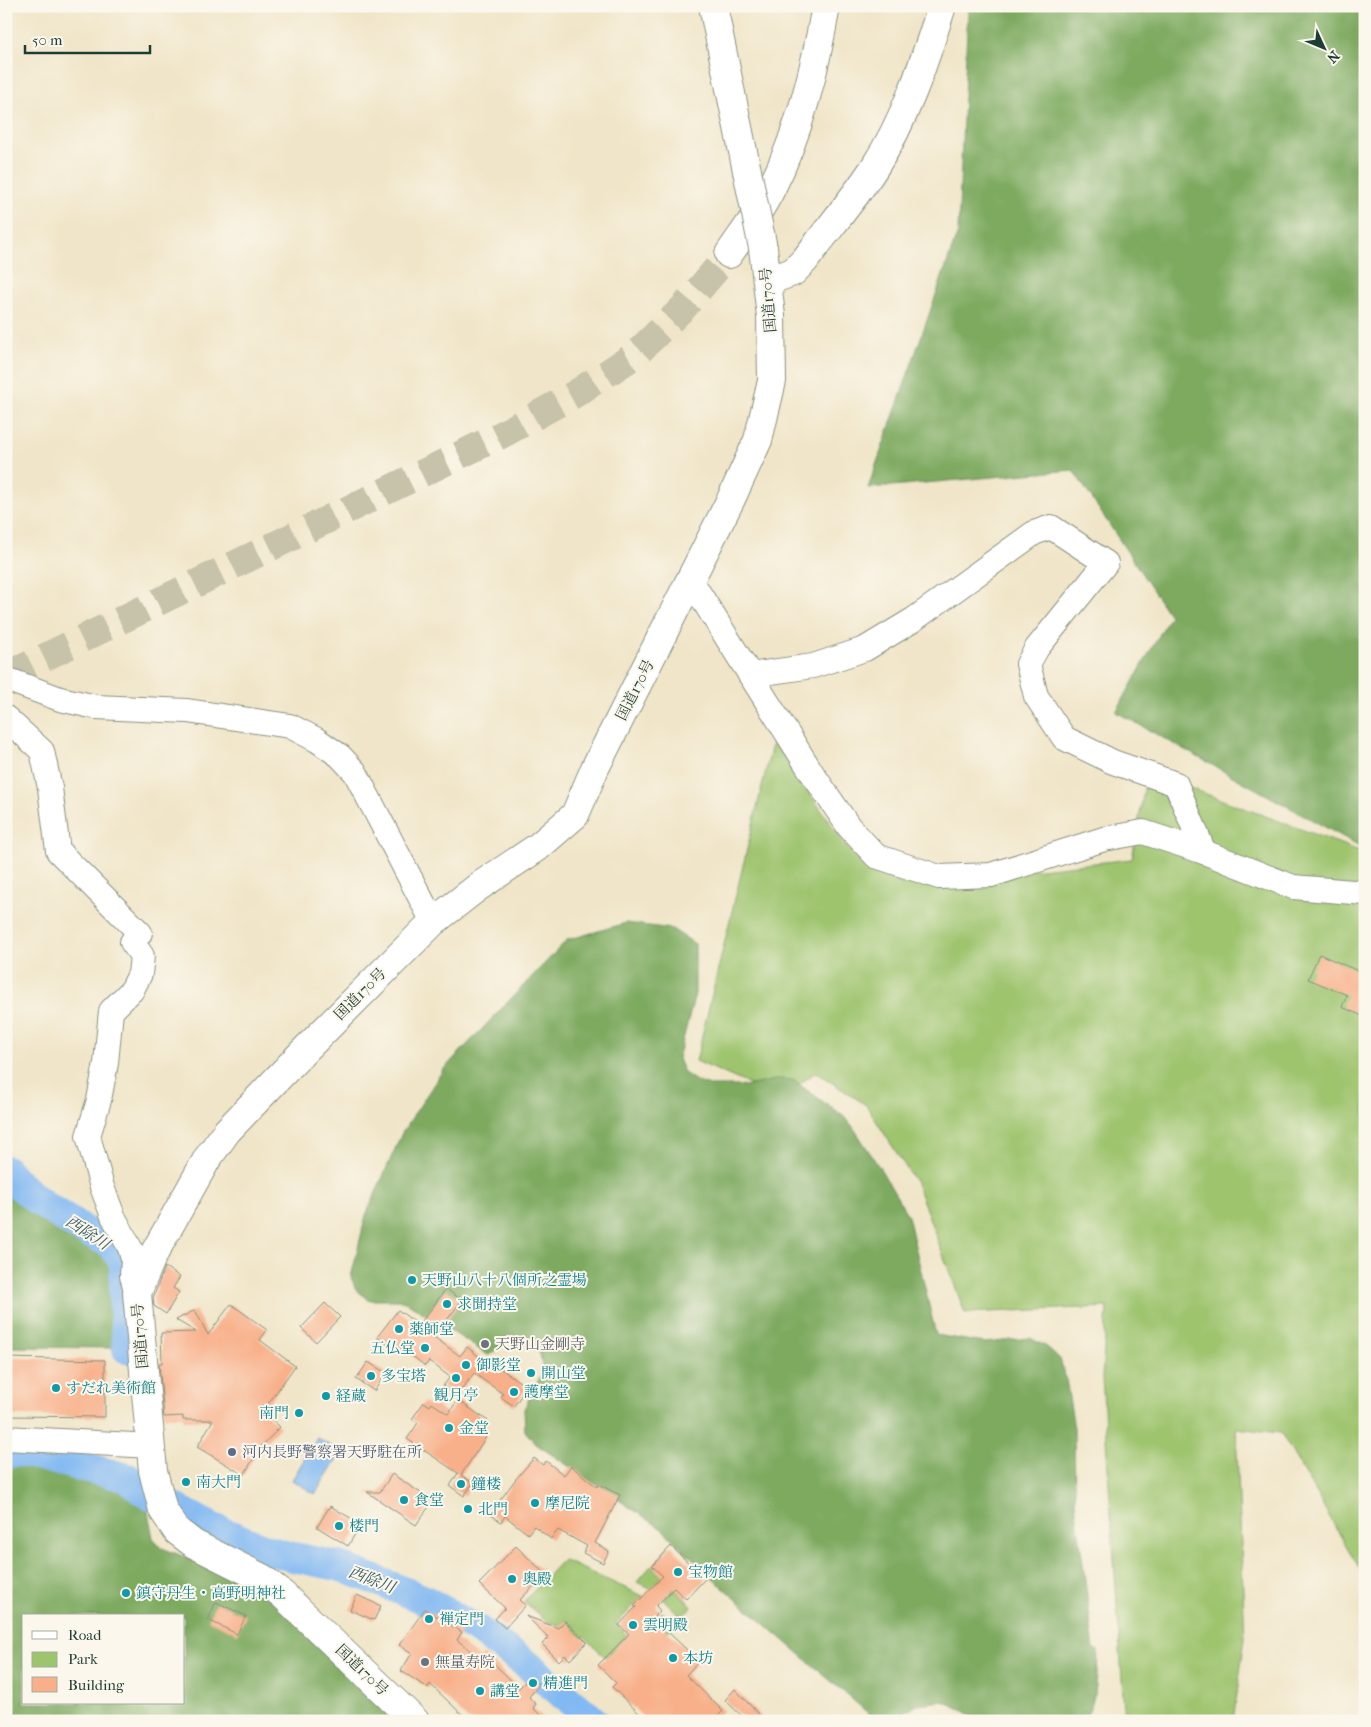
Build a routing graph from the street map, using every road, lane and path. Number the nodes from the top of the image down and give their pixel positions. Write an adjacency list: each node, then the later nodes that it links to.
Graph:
1 (713, 6): 6 (highway, 国道170号, bridge)
2 (929, 6): 6 (highway)
3 (942, 6): 6 (highway)
4 (824, 11): 5 (highway)
5 (729, 254)
6 (768, 281): 7 (highway, 国道170号)
7 (690, 579): 8 (street); 13 (highway, 国道170号)
8 (750, 675): 11 (street); 11 (street)
9 (6, 678): 13 (street)
10 (6, 718): 14 (street)
11 (1204, 852): 12 (street)
12 (1365, 892)
13 (433, 922): 14 (highway, 国道170号)
14 (137, 1293): 16 (highway, 国道170号)
15 (6, 1438): 16 (street)
16 (151, 1446): 17 (highway, 国道170号)
17 (415, 1721)

